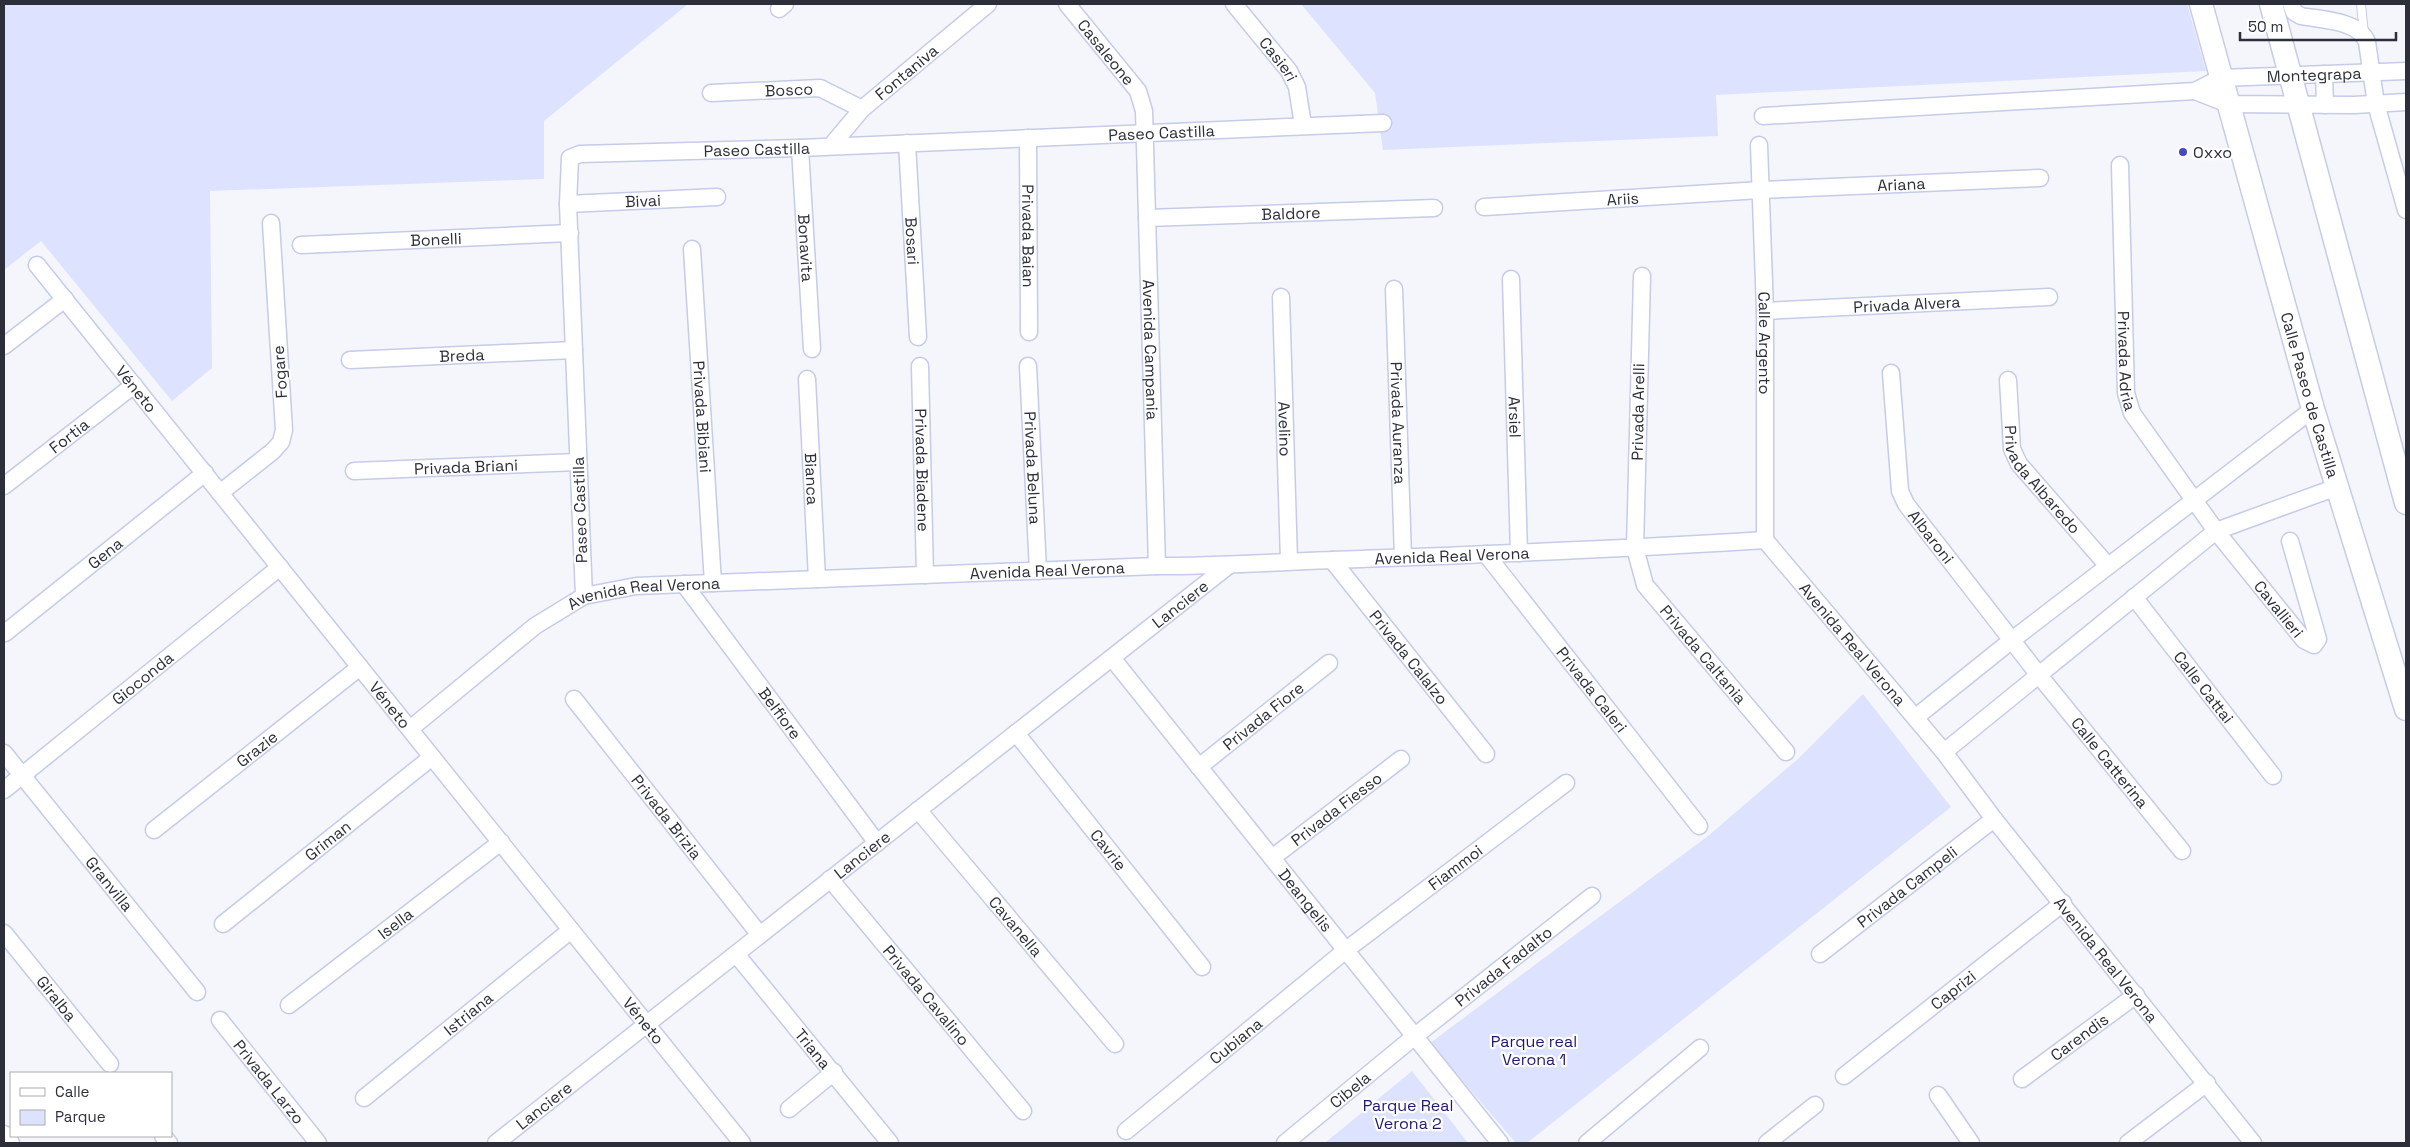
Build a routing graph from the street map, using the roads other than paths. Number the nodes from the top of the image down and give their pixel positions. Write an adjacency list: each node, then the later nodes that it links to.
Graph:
1 (988, 4): 21 (street, Fontaniva)
2 (1067, 4): 25 (street, Casaleone)
3 (1234, 4): 24 (street, Casieri)
4 (2201, 4): 13 (street, Calle Paseo de Castilla)
5 (2270, 4): 12 (street)
6 (2291, 4): 8 (street)
7 (2361, 4): 8 (lane)
8 (2364, 34): 10 (street)
9 (2406, 71): 10 (street, Montegrapa)
10 (2372, 72): 11 (street, Montegrapa); 20 (street)
11 (2324, 74): 12 (street, Montegrapa); 19 (street)
12 (2291, 75): 13 (street, Montegrapa); 18 (street)
13 (2221, 78): 14 (street); 17 (street, Calle Paseo de Castilla)
14 (2195, 91): 17 (street); 22 (street)
15 (711, 93): 21 (street, Bosco)
16 (2406, 102): 20 (street, Montegrapa)
17 (2228, 104): 18 (street, Montegrapa); 64 (street, Calle Paseo de Castilla)
18 (2299, 104): 19 (street, Montegrapa); 72 (street)
19 (2325, 104): 20 (street, Montegrapa)
20 (2376, 104): 38 (street)
21 (862, 109): 29 (street, Fontaniva)
22 (1763, 116)
23 (1383, 123): 24 (street, Paseo Castilla)
24 (1303, 125): 25 (street, Paseo Castilla)
25 (1145, 133): 26 (street, Paseo Castilla); 39 (street, Avenida Campania)
26 (1028, 138): 27 (street, Paseo Castilla); 52 (street, Privada Baian)
27 (908, 143): 29 (street, Paseo Castilla); 53 (street, Bosari)
28 (1759, 145): 33 (street, Calle Argento)
29 (832, 146): 30 (street, Paseo Castilla)
30 (800, 148): 35 (street, Paseo Castilla); 55 (street, Bonavita)
31 (2120, 165): 71 (street, Privada Adria)
32 (2040, 178): 33 (street, Ariana)
33 (1761, 190): 36 (street, Ariis); 51 (street, Calle Argento)
34 (717, 197): 35 (street, Bivai)
35 (568, 204): 41 (street, Paseo Castilla)
36 (1484, 206)
37 (1434, 208): 39 (street, Baldore)
38 (2406, 210)
39 (1147, 218): 82 (street, Avenida Campania)
40 (271, 223): 70 (street, Fogare)
41 (570, 232): 42 (street, Bonelli); 56 (street, Paseo Castilla)
42 (301, 245)
43 (692, 249): 89 (street, Privada Bibiani)
44 (37, 265): 50 (street, Véneto)
45 (1642, 276): 76 (street, Privada Arelli)
46 (1511, 280): 77 (street, Arsiel)
47 (1394, 289): 79 (street, Privada Auranza)
48 (1281, 297): 81 (street, Avelino)
49 (2049, 297): 51 (street, Privada Alvera)
50 (65, 299): 54 (street); 63 (street, Véneto)
51 (1765, 311): 74 (street, Calle Argento)
52 (1029, 332)
53 (918, 337)
54 (4, 346)
55 (812, 349)
56 (574, 350): 57 (street, Breda); 65 (street, Paseo Castilla)
57 (350, 360)
58 (920, 366): 87 (street, Privada Biadene)
59 (1028, 366): 86 (street, Privada Beluna)
60 (1891, 373): 94 (street, Albaroni)
61 (807, 379): 88 (street, Bianca)
62 (2008, 380): 84 (street, Privada Albaredo)
63 (134, 385): 67 (street, Véneto); 68 (street, Fortia)
64 (2313, 409): 69 (street, Calle Paseo de Castilla); 71 (street)
65 (578, 462): 66 (street, Privada Briani); 91 (street, Paseo Castilla)
66 (354, 471)
67 (205, 473): 70 (street, Véneto); 93 (street, Gena)
68 (4, 486)
69 (2337, 487): 73 (street); 100 (street, Calle Paseo de Castilla)
70 (220, 493): 85 (street, Véneto)
71 (2194, 502): 73 (street, Privada Adria); 84 (street)
72 (2406, 503)
73 (2216, 531): 75 (street, Cavallieri); 92 (street)
74 (1765, 540): 76 (street, Avenida Real Verona); 101 (street, Avenida Real Verona)
75 (2290, 541)
76 (1635, 548): 77 (street, Avenida Real Verona); 104 (street, Privada Caltania)
77 (1519, 553): 78 (street, Avenida Real Verona)
78 (1486, 554): 79 (street, Avenida Real Verona); 117 (street, Privada Caleri)
79 (1403, 557): 80 (street, Avenida Real Verona)
80 (1332, 560): 81 (street, Avenida Real Verona); 107 (street, Privada Calalzo)
81 (1289, 561): 83 (street, Avenida Real Verona)
82 (1157, 566): 83 (street, Avenida Real Verona); 86 (street, Avenida Real Verona)
83 (1228, 566): 95 (street, Lanciere)
84 (2108, 566): 94 (street)
85 (280, 567): 97 (street, Véneto); 111 (street, Gioconda)
86 (1038, 570): 87 (street, Avenida Real Verona)
87 (925, 575): 88 (street, Avenida Real Verona)
88 (818, 579): 89 (street, Avenida Real Verona)
89 (713, 583): 90 (street, Avenida Real Verona)
90 (684, 584): 91 (street, Avenida Real Verona); 120 (street, Belfiore)
91 (584, 596): 102 (street, Avenida Real Verona)
92 (2134, 597): 98 (street); 112 (street, Calle Cattai)
93 (5, 633)
94 (2012, 640): 98 (street, Albaroni); 101 (street)
95 (1112, 658): 103 (street, Lanciere); 110 (street, Deangelis)
96 (1329, 663): 110 (street, Privada Fiore)
97 (360, 666): 102 (street, Véneto); 118 (street, Grazie)
98 (2038, 674): 105 (street); 121 (street, Calle Catterina)
99 (574, 699): 129 (street, Privada Brizia)
100 (2406, 709)
101 (1916, 718): 105 (street, Avenida Real Verona)
102 (410, 729): 108 (street, Véneto)
103 (1016, 733): 115 (street, Lanciere); 133 (street, Cavrie)
104 (1786, 752)
105 (1944, 752): 116 (street, Avenida Real Verona)
106 (4, 753): 111 (street, Granvilla)
107 (1486, 754)
108 (432, 757): 119 (street, Véneto); 126 (street, Griman)
109 (1401, 758): 122 (street, Privada Fiesso)
110 (1199, 767): 122 (street, Deangelis)
111 (21, 776): 114 (street, Gioconda); 134 (street, Granvilla)
112 (2273, 776)
113 (1566, 783): 130 (street, Fiammoi)
114 (4, 790)
115 (918, 810): 120 (street, Lanciere); 140 (street, Cavanella)
116 (1994, 818): 125 (street, Avenida Real Verona); 132 (street, Privada Campeli)
117 (1699, 826)
118 (154, 830)
119 (501, 842): 127 (street, Véneto); 136 (street, Isella)
120 (877, 843): 123 (street, Lanciere)
121 (2182, 851)
122 (1272, 858): 130 (street, Deangelis)
123 (830, 879): 129 (street, Lanciere); 151 (street, Privada Cavalino)
124 (1592, 896): 139 (street, Privada Fadalto)
125 (2063, 903): 135 (street, Avenida Real Verona); 144 (street, Caprizi)
126 (223, 924)
127 (571, 930): 138 (street, Véneto); 148 (street, Istriana)
128 (4, 933): 142 (street, Giralba)
129 (760, 935): 131 (street, Lanciere)
130 (1346, 950): 139 (street, Deangelis); 152 (street, Cubiana)
131 (736, 954): 138 (street, Lanciere); 143 (street, Triana)
132 (1820, 954)
133 (1202, 967)
134 (197, 992)
135 (2136, 995): 145 (street, Carendis); 146 (street, Avenida Real Verona)
136 (289, 1005)
137 (220, 1020): 155 (street, Privada Larzo)
138 (647, 1024): 156 (street, Lanciere); 157 (street, Véneto)
139 (1415, 1036): 159 (street, Cibela); 160 (street, Deangelis)
140 (1115, 1044)
141 (1700, 1048): 161 (street)
142 (110, 1064)
143 (834, 1072): 150 (street); 158 (street, Triana)
144 (1844, 1076)
145 (2022, 1079)
146 (2207, 1083): 164 (street); 165 (street, Avenida Real Verona)
147 (1938, 1095): 163 (street)
148 (364, 1098)
149 (1815, 1105): 162 (street)
150 (788, 1110)
151 (1023, 1111)
152 (1126, 1131)
153 (4, 1134): 154 (street)
154 (12, 1143)
155 (318, 1143)
156 (496, 1143)
157 (742, 1143)
158 (890, 1143)
159 (1285, 1143)
160 (1500, 1143)
161 (1587, 1143)
162 (1767, 1143)
163 (1971, 1143)
164 (2128, 1143)
165 (2253, 1143)

